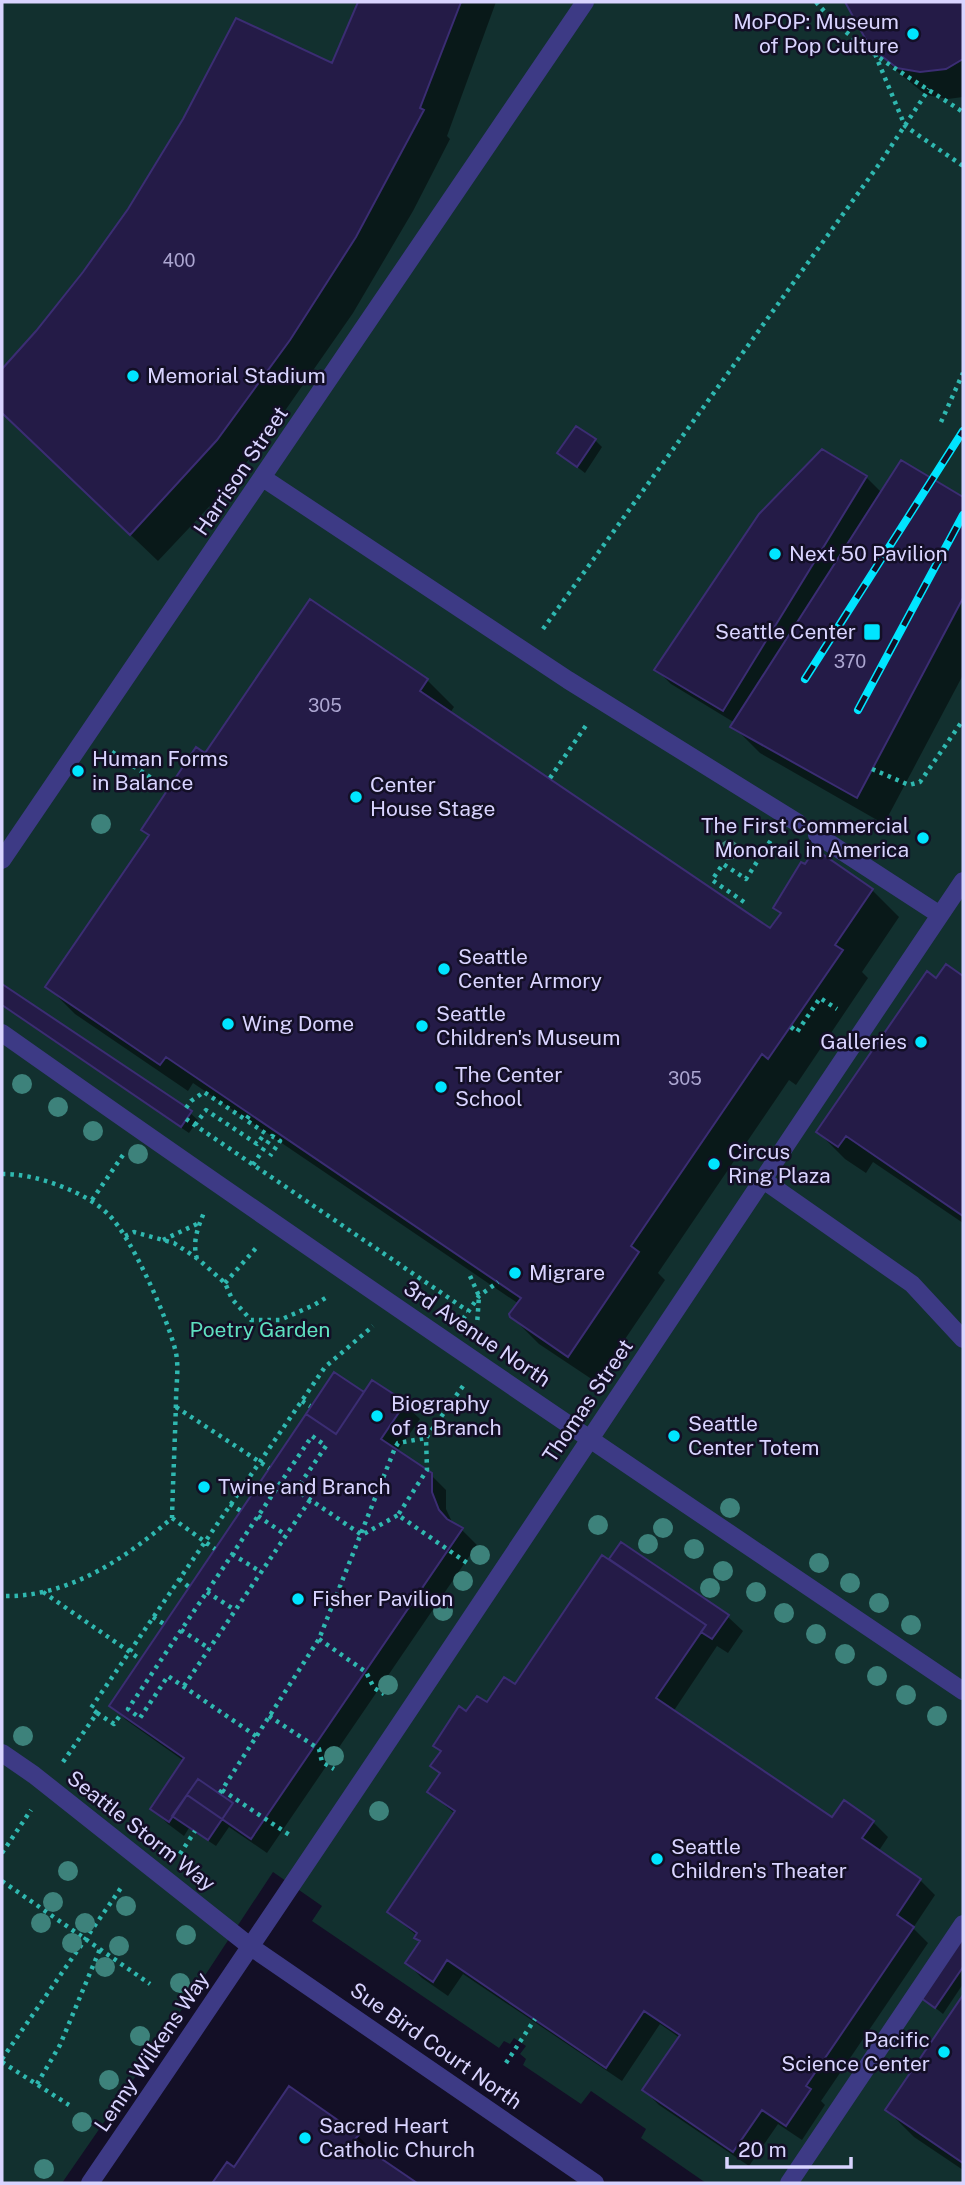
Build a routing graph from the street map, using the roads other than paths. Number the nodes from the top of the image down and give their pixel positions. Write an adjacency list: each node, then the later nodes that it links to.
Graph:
1 (586, 2): 2 (street, Harrison Street)
2 (263, 478): 3 (street); 5 (street, Harrison Street)
3 (792, 820)
4 (817, 835): 7 (street)
5 (2, 860)
6 (963, 881): 7 (street, Thomas Street)
7 (940, 915): 9 (street, Thomas Street)
8 (2, 1033): 11 (street, 3rd Avenue North)
9 (762, 1179): 10 (street); 11 (street, Thomas Street)
10 (963, 1339)
11 (590, 1440): 12 (street, 3rd Avenue North); 15 (street, Thomas Street)
12 (963, 1691)
13 (2, 1753): 15 (street, Seattle Storm Way)
14 (963, 1924): 18 (street)
15 (251, 1947): 16 (street, Lenny Wilkens Way); 17 (street, Sue Bird Court North)
16 (90, 2183)
17 (595, 2183)
18 (789, 2183)

